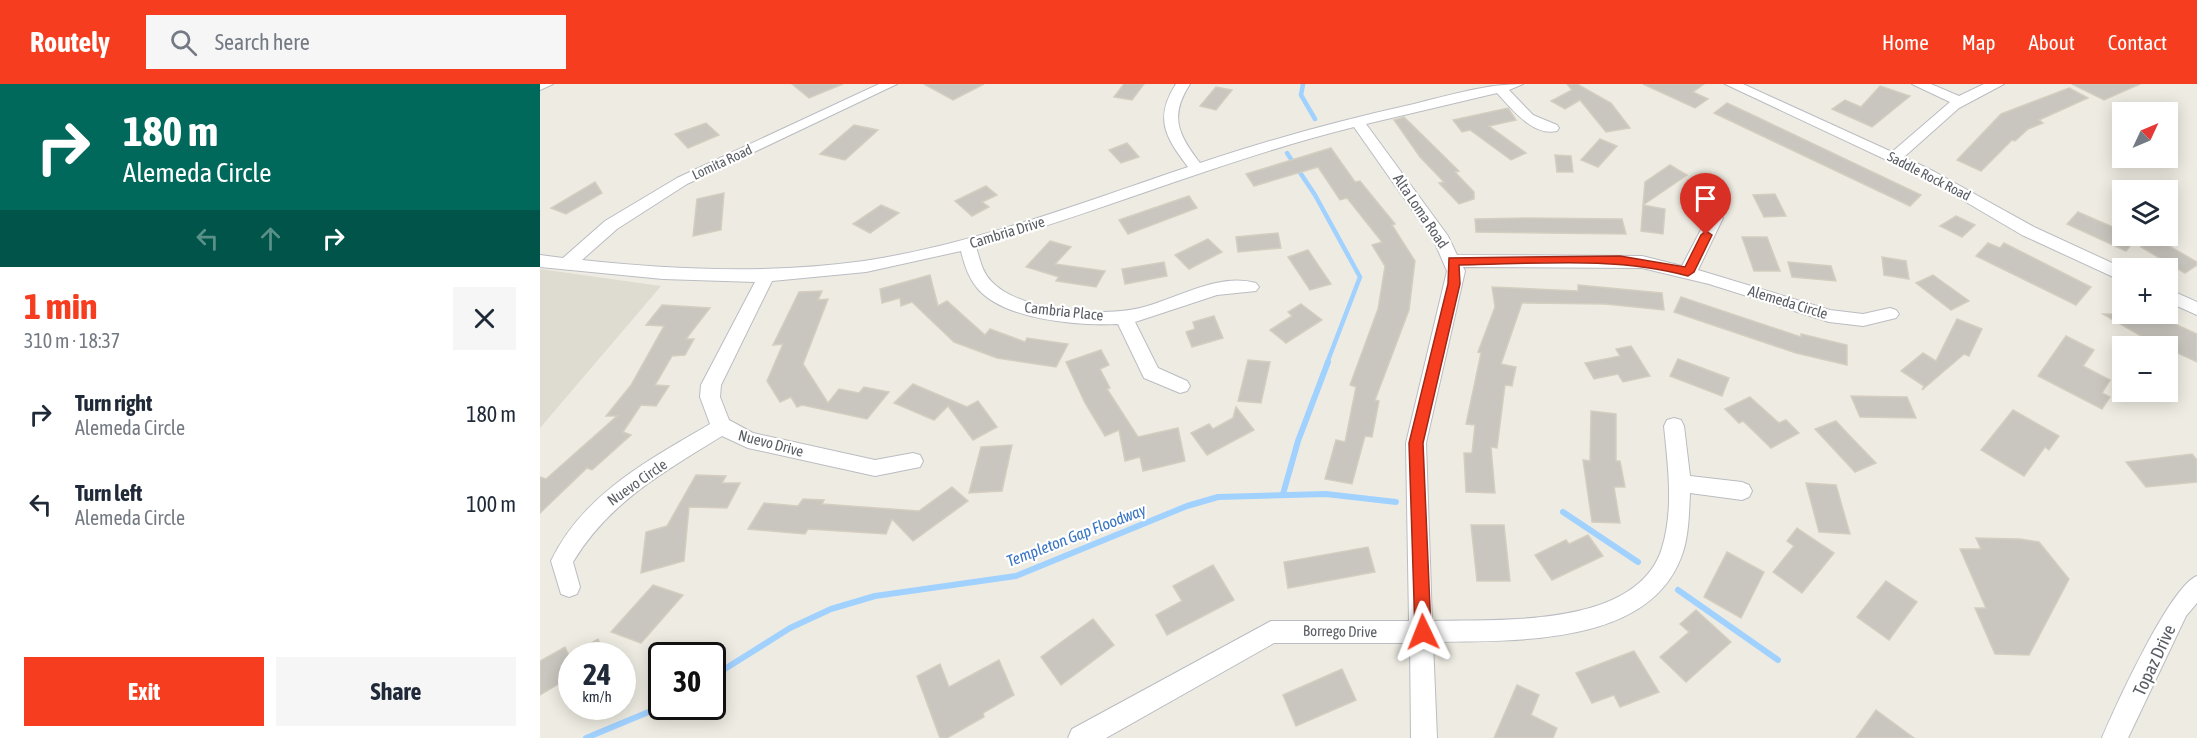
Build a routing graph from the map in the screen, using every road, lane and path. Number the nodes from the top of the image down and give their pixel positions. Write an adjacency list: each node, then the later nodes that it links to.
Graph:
1 (546, 84): 9 (street)
2 (891, 84): 21 (street, Lomita Road)
3 (1183, 84): 16 (street)
4 (1448, 84): 11 (street)
5 (1516, 84): 10 (street, Cambria Drive)
6 (1732, 84): 15 (street, Saddle Rock Road)
7 (1919, 84): 12 (street)
8 (1996, 84): 12 (street)
9 (540, 86)
10 (1500, 88): 11 (street, Cambria Drive); 14 (street)
11 (1460, 98): 13 (street, Cambria Drive)
12 (1959, 101): 15 (street)
13 (1358, 122): 16 (street, Cambria Drive); 20 (street, Alta Loma Road)
14 (1552, 128)
15 (1894, 158): 22 (street, Saddle Rock Road)
16 (1198, 170): 18 (street, Cambria Drive)
17 (1715, 218): 23 (street)
18 (967, 244): 24 (street, Cambria Drive); 29 (street, Cambria Place)
19 (540, 261): 21 (street, Cambria Drive)
20 (1453, 261): 23 (street, Alemeda Circle); 38 (street, Alta Loma Road)
21 (567, 264): 24 (street, Cambria Drive)
22 (2112, 270)
23 (1688, 272): 28 (street, Alemeda Circle)
24 (766, 276): 31 (street, Nuevo Drive)
25 (1250, 287): 29 (street, Cambria Place)
26 (2178, 300): 27 (street)
27 (2197, 309)
28 (1890, 314)
29 (1124, 317): 30 (street, Cambria Place)
30 (1180, 386)
31 (722, 426): 33 (street, Nuevo Drive); 37 (street, Nuevo Circle)
32 (1674, 426): 34 (street, Borrego Drive)
33 (913, 461)
34 (1680, 483): 35 (street); 38 (street, Borrego Drive)
35 (1742, 491)
36 (2197, 586): 41 (street, Topaz Drive)
37 (568, 587)
38 (1423, 632): 39 (street, Borrego Drive); 40 (street, Alta Loma Road)
39 (1081, 738)
40 (1424, 738)
41 (2115, 738)

